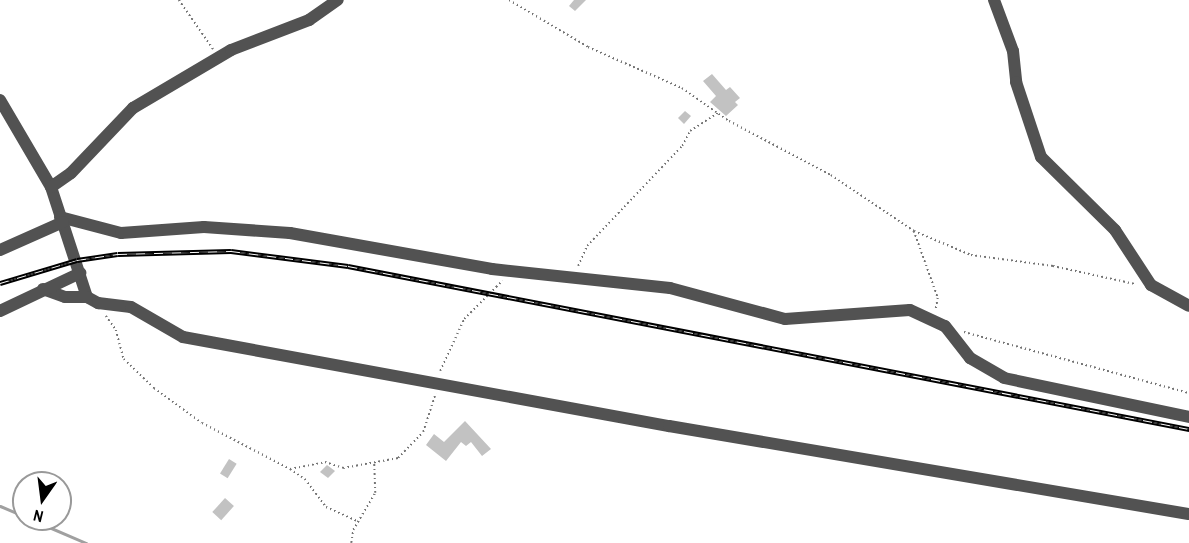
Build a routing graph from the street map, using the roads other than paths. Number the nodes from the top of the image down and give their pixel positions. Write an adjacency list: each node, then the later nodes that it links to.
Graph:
1 (338, 0): 4 (street)
2 (994, 0): 10 (street)
3 (0, 99): 4 (street)
4 (51, 187): 5 (street)
5 (62, 220): 6 (street); 7 (street); 12 (street)
6 (0, 250)
7 (80, 273): 8 (street); 9 (street)
8 (44, 289): 9 (street); 11 (street)
9 (93, 300): 13 (street)
10 (1189, 306)
11 (0, 311)
12 (1189, 417)
13 (1189, 514)

